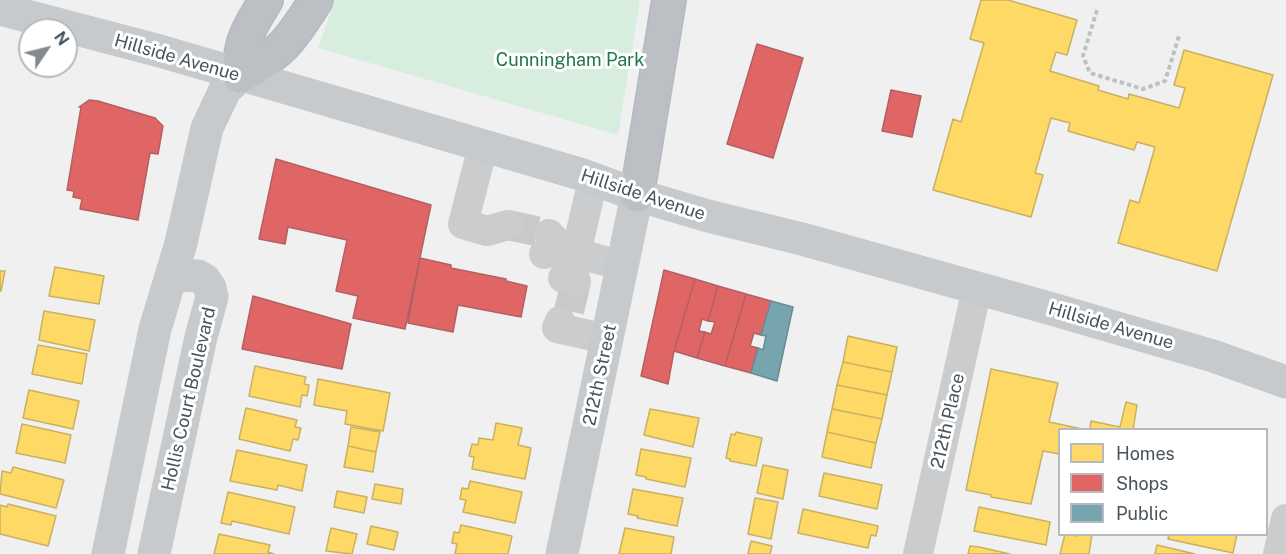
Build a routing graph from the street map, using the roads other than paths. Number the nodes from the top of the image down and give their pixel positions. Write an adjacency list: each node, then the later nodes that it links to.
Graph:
1 (266, 0): 5 (highway)
2 (316, 0): 5 (highway)
3 (669, 0): 8 (highway)
4 (0, 9): 5 (main road, Hillside Avenue)
5 (240, 76): 6 (main road, Hillside Avenue); 12 (main road)
6 (483, 146): 7 (main road, Hillside Avenue); 9 (street)
7 (593, 180): 8 (main road, Hillside Avenue); 11 (street)
8 (637, 195): 10 (main road, 212th Street); 13 (main road, Hillside Avenue)
9 (500, 234)
10 (623, 266): 11 (street); 14 (main road, 212th Street)
11 (563, 276): 14 (street)
12 (171, 279): 16 (main road); 17 (main road, Hollis Court Boulevard)
13 (977, 288): 15 (main road, Hillside Avenue); 22 (street, 212th Place)
14 (607, 339): 21 (main road, 212th Street)
15 (1286, 382)
16 (121, 493): 17 (main road); 19 (main road)
17 (167, 496): 20 (main road, Hollis Court Boulevard)
18 (1286, 519): 23 (street)
19 (108, 554)
20 (154, 554)
21 (562, 554)
22 (918, 554)
23 (1278, 554)

